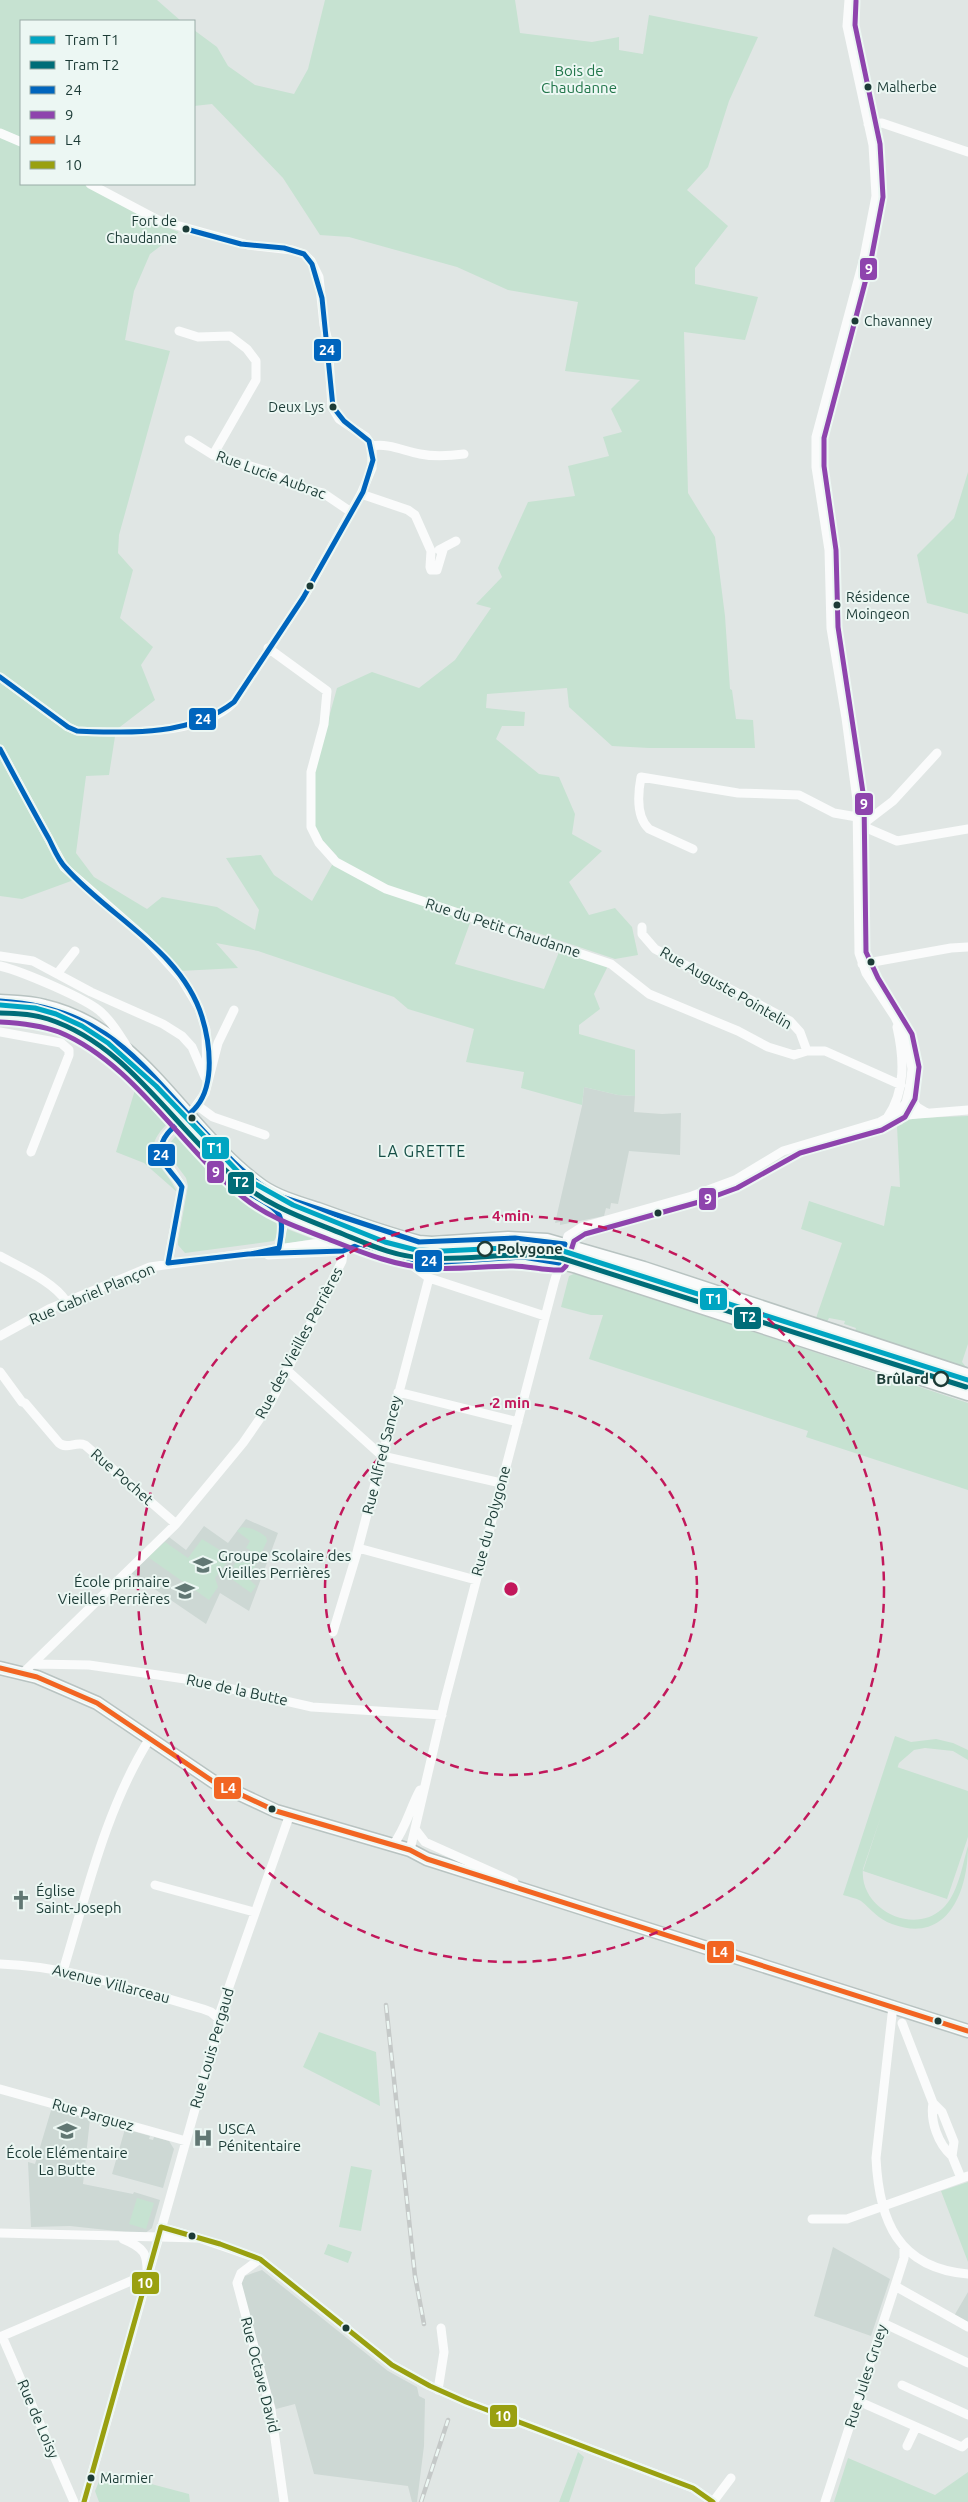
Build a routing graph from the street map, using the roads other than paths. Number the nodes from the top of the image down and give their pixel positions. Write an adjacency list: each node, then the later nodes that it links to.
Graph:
1 (849, 0): 2 (street)
2 (868, 124): 5 (street); 21 (street)
3 (0, 133): 4 (street)
4 (20, 142)
5 (968, 152)
6 (92, 185): 9 (street)
7 (179, 331): 11 (street)
8 (189, 440): 11 (street, Rue Lucie Aubrac)
9 (372, 446): 10 (street); 12 (street)
10 (464, 454)
11 (213, 455): 13 (street, Rue Lucie Aubrac)
12 (362, 494): 13 (street); 16 (street)
13 (351, 512): 17 (street)
14 (456, 541): 15 (street)
15 (443, 550): 16 (street); 16 (street)
16 (431, 551)
17 (268, 648): 18 (street); 36 (street, Rue du Petit Chaudanne)
18 (0, 677)
19 (0, 749): 38 (street)
20 (937, 752): 21 (street)
21 (859, 822): 22 (street); 23 (street); 28 (street)
22 (968, 829)
23 (693, 849)
24 (642, 927): 36 (street, Rue Auguste Pointelin)
25 (968, 947): 28 (street)
26 (75, 951): 30 (street)
27 (0, 956): 30 (street)
28 (862, 964): 34 (street)
29 (0, 966): 37 (street)
30 (57, 974): 38 (street)
31 (0, 1001): 37 (main road)
32 (234, 1010): 38 (street)
33 (0, 1014): 47 (main road)
34 (895, 1017): 39 (street); 40 (street)
35 (0, 1032): 46 (street)
36 (807, 1051): 39 (street, Rue du Petit Chaudanne)
37 (134, 1056): 50 (main road)
38 (207, 1084): 41 (street)
39 (900, 1085): 44 (street)
40 (908, 1095): 43 (street); 44 (street)
41 (196, 1108): 45 (street); 60 (street, bridge)
42 (968, 1110): 43 (street)
43 (927, 1113): 44 (street)
44 (889, 1118): 52 (street)
45 (265, 1136)
46 (31, 1152)
47 (275, 1209): 48 (main road); 53 (street)
48 (345, 1238): 49 (street, Rue Gabriel Plançon); 50 (street, Rue Gabriel Plançon); 51 (main road)
49 (330, 1242): 53 (street, Rue Gabriel Plançon); 54 (street)
50 (419, 1242): 52 (main road)
51 (360, 1244): 54 (street, Rue Gabriel Plançon); 58 (main road)
52 (565, 1244): 59 (street, Rue du Polygone); 67 (main road)
53 (279, 1248): 55 (street, Rue Gabriel Plançon); 56 (street)
54 (343, 1251): 56 (street, Rue Gabriel Plançon); 65 (street, Rue des Vieilles Perrières)
55 (248, 1254): 56 (street, Rue Gabriel Plançon); 60 (street, Rue Gabriel Plançon)
56 (287, 1254)
57 (0, 1256): 62 (street)
58 (404, 1258): 59 (main road); 61 (street)
59 (559, 1262): 63 (street, Rue du Polygone); 68 (main road)
60 (168, 1263): 62 (street, Rue Gabriel Plançon)
61 (429, 1278): 63 (street); 69 (street, Rue Alfred Sancey)
62 (66, 1302): 64 (street, Rue Gabriel Plançon)
63 (545, 1316): 70 (street, Rue du Polygone)
64 (0, 1336)
65 (288, 1371): 71 (street); 73 (street, Rue des Vieilles Perrières)
66 (0, 1372): 73 (street, Rue Pochet)
67 (968, 1375)
68 (967, 1390)
69 (398, 1392): 70 (street); 71 (street, Rue Alfred Sancey)
70 (518, 1422): 72 (street, Rue du Polygone)
71 (382, 1456): 72 (street); 74 (street, Rue Alfred Sancey)
72 (501, 1483): 75 (street, Rue du Polygone)
73 (176, 1524): 77 (street, Rue des Vieilles Perrières)
74 (358, 1548): 75 (street); 76 (street, Rue Alfred Sancey)
75 (476, 1580): 80 (street, Rue du Polygone)
76 (333, 1632)
77 (34, 1664): 79 (street, Rue des Vieilles Perrières); 80 (street, Rue de la Butte)
78 (0, 1668): 79 (main road)
79 (23, 1673): 81 (main road)
80 (442, 1715): 82 (street, Rue du Polygone)
81 (150, 1738): 83 (main road); 91 (street)
82 (425, 1781): 84 (street, Rue du Polygone); 85 (street, Rue du Polygone)
83 (290, 1814): 85 (main road); 89 (street, Rue Louis Pergaud)
84 (415, 1829): 86 (street, Rue du Polygone); 88 (street)
85 (393, 1845): 86 (main road)
86 (410, 1850): 88 (main road)
87 (155, 1884): 89 (street)
88 (548, 1898): 92 (main road)
89 (254, 1912): 93 (street, Rue Louis Pergaud)
90 (0, 1964): 91 (street, Avenue Villarceau)
91 (63, 1971): 93 (street, Avenue Villarceau)
92 (893, 2006): 95 (main road); 99 (street)
93 (218, 2018): 97 (street, Rue Louis Pergaud)
94 (902, 2023): 98 (street)
95 (968, 2031)
96 (0, 2088): 97 (street, Rue Parguez)
97 (186, 2141): 101 (street, Rue Louis Pergaud)
98 (964, 2177): 99 (street)
99 (883, 2208): 100 (street); 106 (street)
100 (812, 2219)
101 (161, 2227): 104 (street, Rue Louis Pergaud); 105 (street)
102 (0, 2233): 103 (street)
103 (118, 2237): 104 (street); 109 (street)
104 (158, 2238): 105 (street); 109 (street, Rue Louis Pergaud)
105 (200, 2238): 107 (street)
106 (904, 2249): 108 (street); 110 (street, Rue Jules Gruey)
107 (260, 2259): 117 (street); 126 (street, Rue Octave David)
108 (968, 2274)
109 (147, 2277): 114 (street); 125 (street, Rue Louis Pergaud)
110 (896, 2286): 111 (street, Rue Jules Gruey); 112 (street)
111 (883, 2323): 115 (street); 118 (street, Rue Jules Gruey)
112 (968, 2327)
113 (441, 2328): 117 (street)
114 (1, 2336): 124 (street, Rue de Loisy)
115 (968, 2363)
116 (902, 2385): 119 (street)
117 (438, 2390): 127 (street)
118 (858, 2401): 120 (street); 128 (street, Rue Jules Gruey)
119 (968, 2415)
120 (916, 2427): 121 (street); 122 (street)
121 (968, 2442)
122 (908, 2446)
123 (731, 2478): 127 (street)
124 (74, 2502)
125 (84, 2502)
126 (284, 2502)
127 (713, 2502)
128 (826, 2502)

